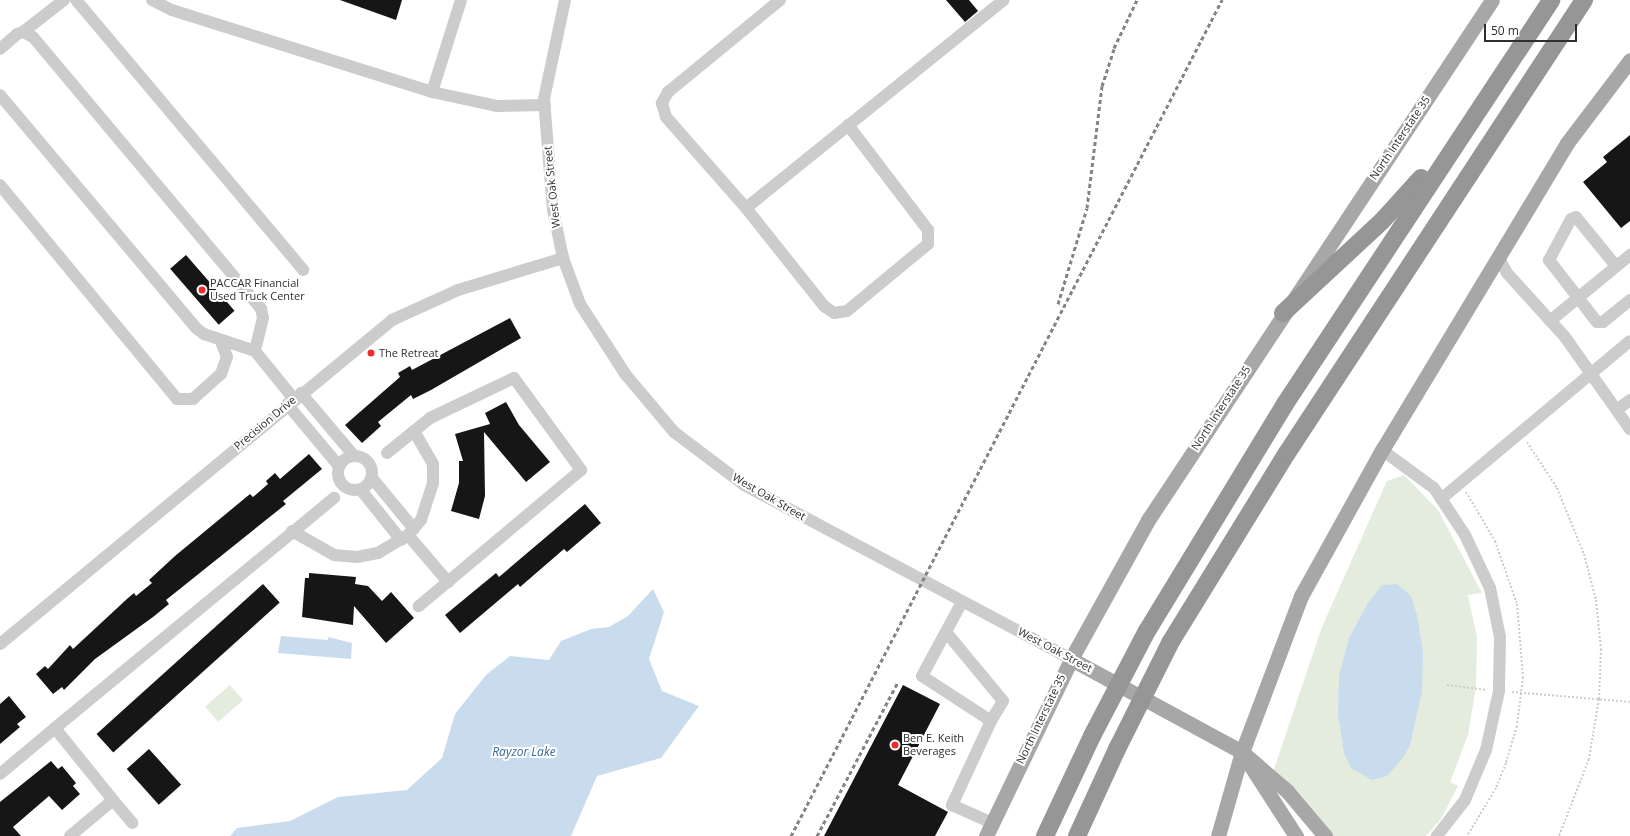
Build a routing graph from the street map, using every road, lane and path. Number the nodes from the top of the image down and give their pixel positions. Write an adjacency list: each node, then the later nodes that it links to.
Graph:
1 (64, 0): 11 (street)
2 (76, 0): 25 (street)
3 (152, 0): 14 (street)
4 (461, 0): 14 (street)
5 (565, 0): 16 (street, West Oak Street)
6 (780, 0): 20 (street)
7 (1004, 0): 18 (street)
8 (1492, 0): 28 (main road, North Interstate 35)
9 (1551, 0): 17 (highway)
10 (1584, 0): 69 (highway, bridge)
11 (23, 32): 12 (street); 32 (street)
12 (0, 48)
13 (1630, 60): 23 (main road)
14 (432, 92): 16 (street)
15 (0, 95): 30 (street)
16 (545, 105): 22 (street, West Oak Street)
17 (1473, 116): 28 (highway); 68 (highway, bridge)
18 (848, 125): 20 (street); 20 (street)
19 (0, 185): 30 (street)
20 (746, 208)
21 (1630, 255): 24 (street)
22 (563, 258): 34 (street, Precision Drive); 51 (street, West Oak Street)
23 (1500, 260): 29 (street); 40 (main road)
24 (1616, 266): 26 (street); 26 (street)
25 (303, 270)
26 (1578, 297): 27 (street); 29 (street)
27 (1630, 300)
28 (1283, 313): 55 (main road, North Interstate 35)
29 (1550, 321): 33 (street)
30 (221, 341): 32 (street)
31 (1630, 341): 33 (street)
32 (255, 351): 34 (street)
33 (1592, 373): 36 (street); 39 (street)
34 (294, 399): 42 (street); 43 (street); 54 (street, Precision Drive)
35 (1630, 400): 36 (street)
36 (1618, 409): 37 (street)
37 (1630, 429)
38 (414, 431): 41 (street); 49 (street); 50 (street)
39 (1520, 432): 47 (street); 58 (path)
40 (1382, 450): 47 (street); 62 (main road)
41 (387, 453)
42 (354, 456): 43 (street); 44 (street)
43 (340, 466): 45 (street)
44 (372, 478): 45 (street); 49 (street)
45 (361, 490): 49 (street)
46 (334, 498): 48 (street)
47 (1441, 499): 57 (street)
48 (292, 531): 49 (street); 61 (street)
49 (408, 535): 50 (street)
50 (448, 582): 52 (street)
51 (962, 602): 53 (street); 55 (street, West Oak Street)
52 (419, 606)
53 (946, 632): 60 (street); 60 (street)
54 (0, 644)
55 (1071, 659): 62 (main road, West Oak Street); 66 (main road, North Interstate 35)
56 (1447, 685): 57 (path)
57 (1499, 691): 58 (path); 73 (street)
58 (1599, 699): 59 (path); 74 (path)
59 (1630, 702)
60 (991, 721): 66 (street)
61 (55, 728): 63 (street); 64 (street)
62 (1242, 752): 70 (main road); 71 (main road, West Oak Street); 72 (main road, West Oak Street)
63 (0, 774)
64 (113, 800): 65 (street); 67 (street)
65 (132, 823)
66 (989, 830)
67 (70, 836)
68 (1046, 836)
69 (1077, 836)
70 (1218, 836)
71 (1296, 836)
72 (1325, 836)
73 (1437, 836)
74 (1559, 836)

